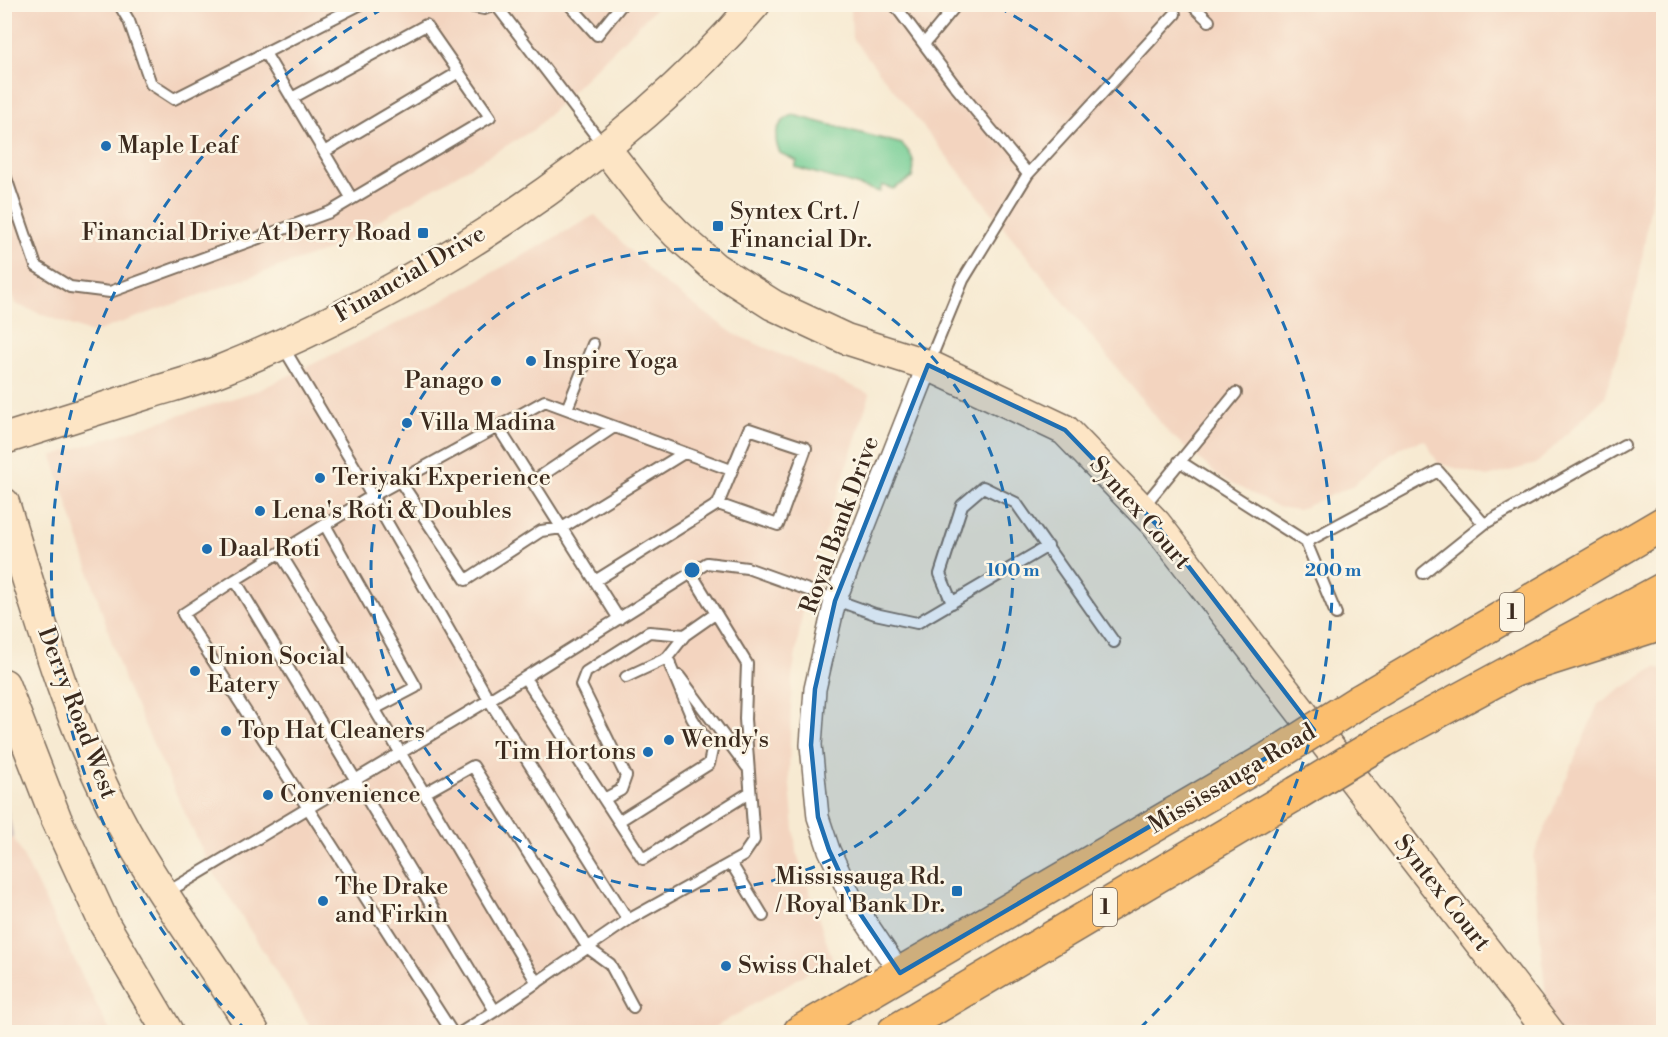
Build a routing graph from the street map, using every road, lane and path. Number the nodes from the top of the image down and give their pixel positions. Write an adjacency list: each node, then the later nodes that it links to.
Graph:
1 (133, 4): 11 (lane)
2 (361, 4): 15 (lane)
3 (458, 4): 10 (lane)
4 (568, 4): 5 (lane)
5 (622, 4)
6 (755, 4): 18 (street, Financial Drive)
7 (894, 4): 14 (lane)
8 (957, 4): 14 (lane)
9 (1191, 4): 13 (lane)
10 (496, 5): 18 (lane)
11 (121, 8): 15 (lane)
12 (1175, 14): 21 (lane)
13 (1209, 21)
14 (924, 44): 21 (lane)
15 (265, 53): 17 (lane)
16 (459, 72): 17 (lane); 19 (lane); 22 (lane)
17 (292, 98): 19 (lane)
18 (605, 148): 23 (street, Financial Drive); 25 (street, Syntex Court)
19 (324, 152): 22 (lane)
20 (4, 172): 22 (lane)
21 (1028, 174): 25 (lane)
22 (352, 199)
23 (282, 344): 30 (street, Financial Drive); 37 (lane)
24 (593, 344): 27 (lane)
25 (928, 365): 40 (street, Syntex Court); 53 (street, Royal Bank Drive)
26 (1236, 393): 33 (lane)
27 (567, 409): 28 (lane); 29 (lane)
28 (498, 427): 35 (lane); 36 (lane)
29 (614, 427): 32 (lane); 36 (lane)
30 (4, 439)
31 (1624, 445): 42 (lane)
32 (684, 453): 34 (lane); 44 (lane)
33 (1179, 461): 40 (lane); 45 (lane)
34 (731, 470): 39 (lane); 39 (lane)
35 (400, 481): 37 (lane); 44 (lane)
36 (532, 482): 44 (lane)
37 (372, 496): 43 (lane); 66 (lane)
38 (4, 503): 77 (street, Derry Road West)
39 (718, 504): 51 (lane)
40 (1141, 509): 91 (street, Syntex Court)
41 (1664, 523): 81 (main road, Mississauga Road / 1, bridge)
42 (1484, 524): 45 (lane); 49 (lane)
43 (325, 525): 47 (lane); 67 (lane)
44 (562, 528): 51 (lane)
45 (1306, 542): 56 (lane)
46 (1048, 546): 54 (lane); 54 (lane); 60 (lane)
47 (280, 553): 50 (lane); 67 (lane)
48 (690, 573): 53 (lane); 55 (lane); 57 (lane)
49 (1423, 573)
50 (236, 580): 70 (lane); 74 (lane)
51 (595, 581): 57 (lane)
52 (1664, 589): 62 (main road, Mississauga Road / 1)
53 (835, 601): 54 (lane); 81 (street, Royal Bank Drive)
54 (952, 603)
55 (716, 614): 59 (lane); 69 (lane)
56 (1336, 614)
57 (619, 619): 64 (lane)
58 (1664, 622): 62 (main road)
59 (684, 635): 61 (lane); 73 (lane)
60 (1114, 642)
61 (667, 658): 63 (lane); 69 (lane); 75 (lane)
62 (1514, 670): 85 (main road, Mississauga Road / 1, bridge)
63 (626, 677)
64 (525, 678): 66 (lane); 73 (lane)
65 (4, 684): 86 (street)
66 (489, 700): 68 (lane); 79 (lane)
67 (376, 708): 68 (lane)
68 (399, 754): 70 (lane); 71 (lane)
69 (747, 767): 72 (lane)
70 (354, 780): 74 (lane); 84 (lane)
71 (423, 794): 80 (lane); 82 (lane)
72 (749, 794): 75 (lane); 76 (lane)
73 (604, 799): 75 (lane)
74 (307, 807): 77 (lane); 88 (lane)
75 (619, 821)
76 (731, 863): 78 (lane); 79 (lane)
77 (165, 893): 87 (street, Derry Road West)
78 (763, 916)
79 (628, 920): 80 (lane)
80 (588, 948): 82 (lane); 83 (lane)
81 (900, 973): 90 (main road, Mississauga Road / 1)
82 (537, 983): 84 (lane)
83 (633, 1007)
84 (495, 1011): 89 (lane)
85 (911, 1028)
86 (168, 1032)
87 (254, 1032)
88 (452, 1032)
89 (462, 1032)
90 (800, 1032)
91 (1549, 1032)

